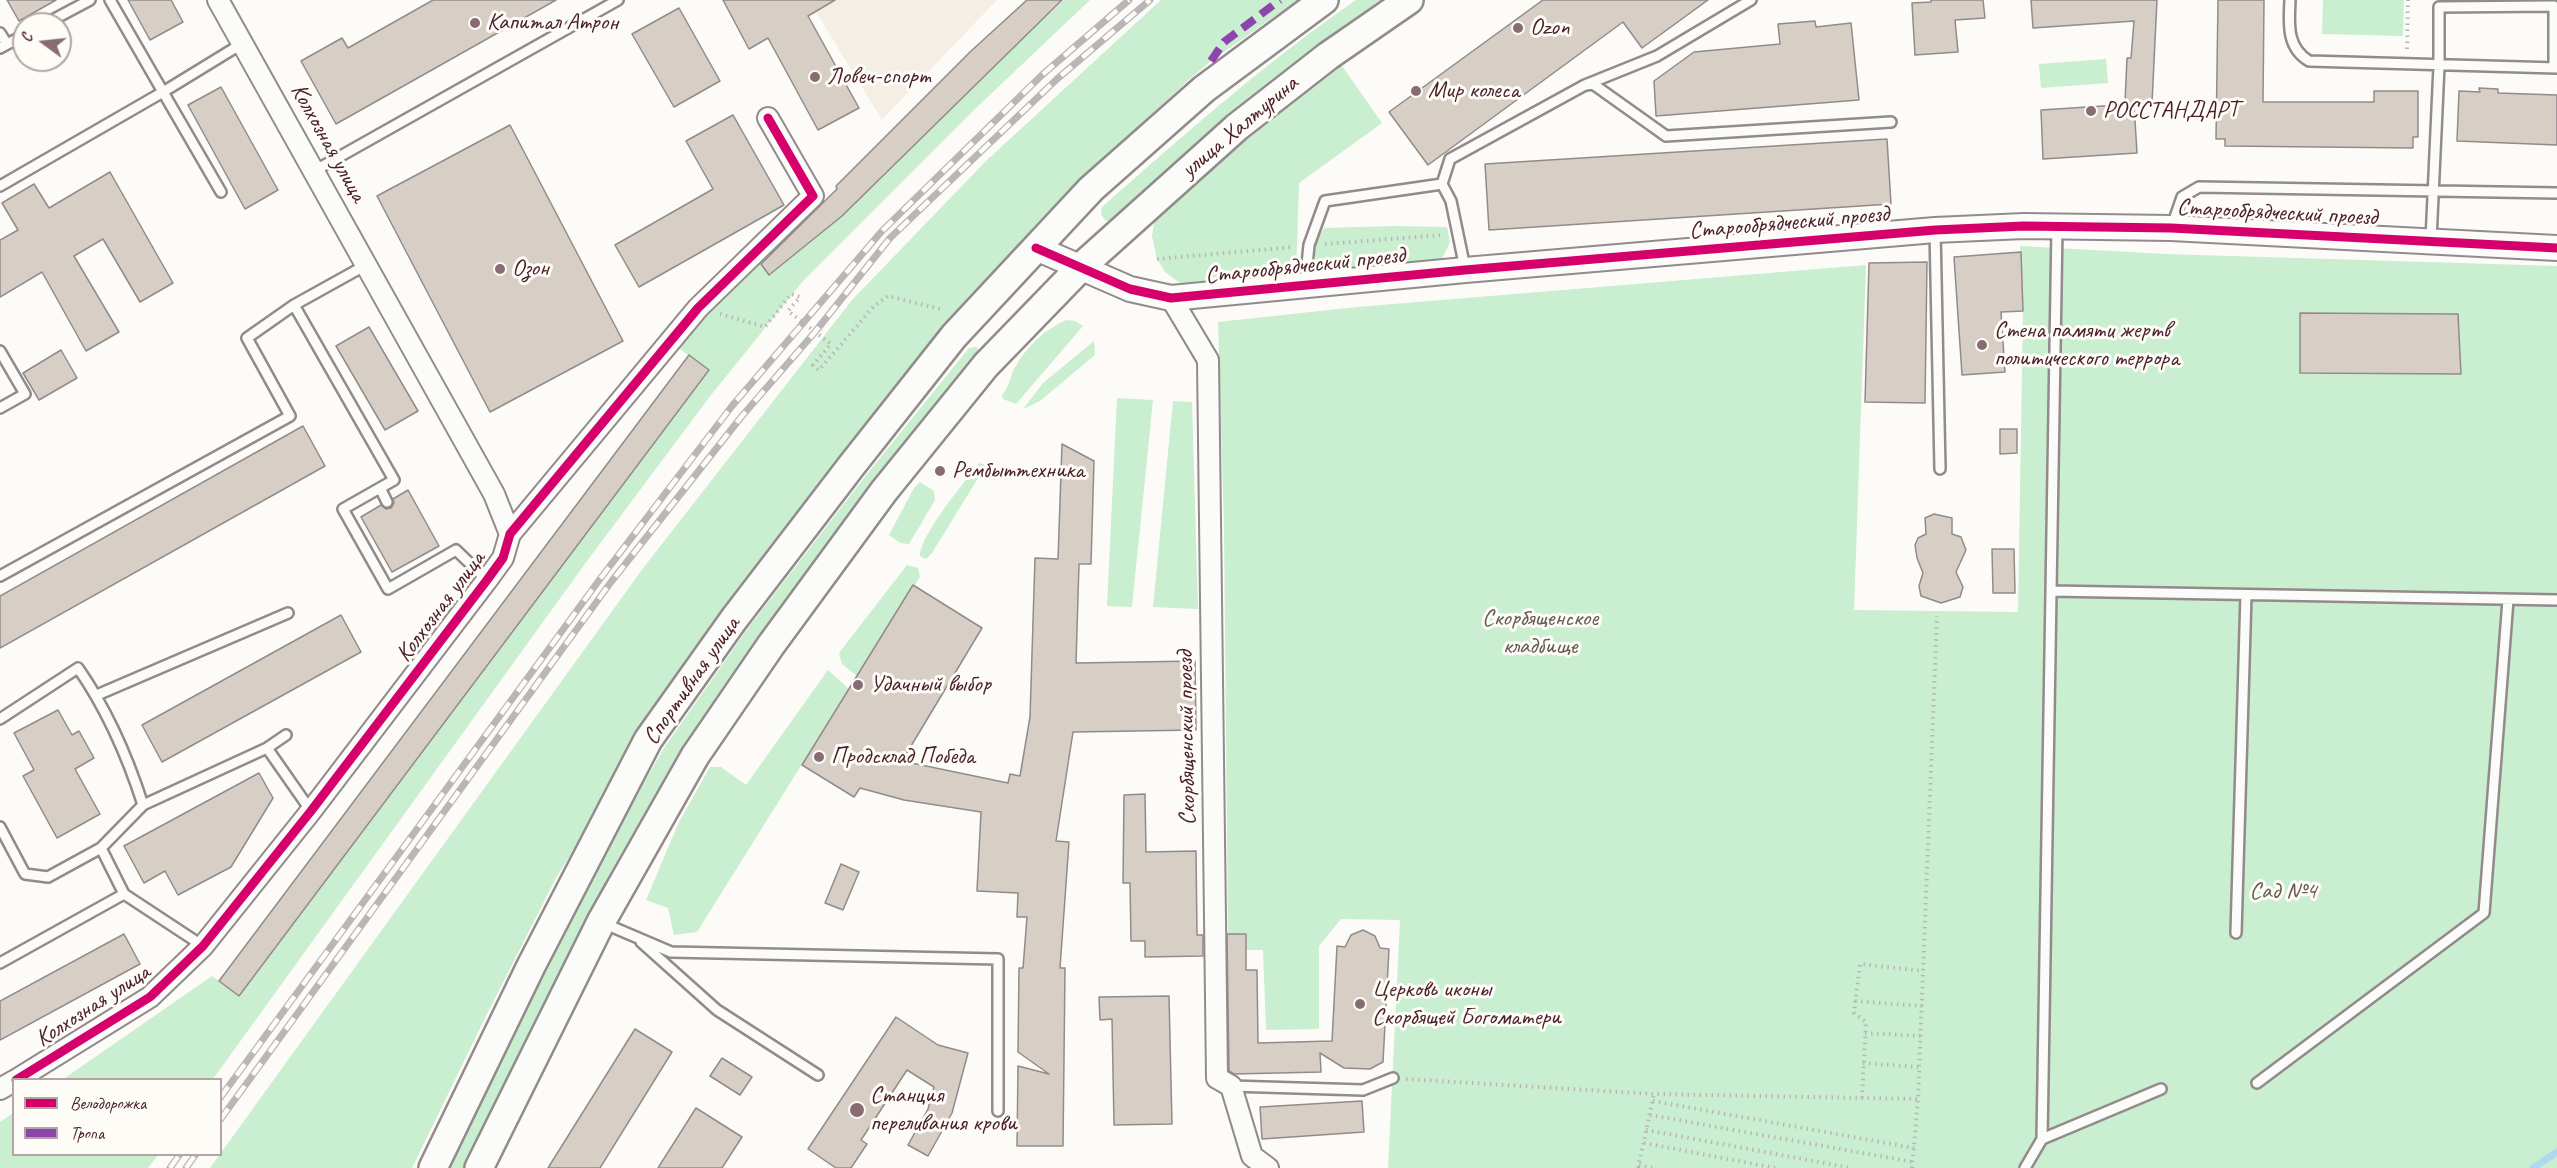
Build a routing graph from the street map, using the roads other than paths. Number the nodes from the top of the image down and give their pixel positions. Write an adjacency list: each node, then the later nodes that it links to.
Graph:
1 (90, 0): 9 (lane)
2 (110, 0): 16 (lane)
3 (218, 0): 11 (street, Колхозная улица)
4 (618, 0): 19 (lane)
5 (1324, 0): 29 (main road, улица Халтурина)
6 (1409, 0): 32 (main road, улица Халтурина)
7 (1750, 0): 15 (lane)
8 (2290, 0): 13 (lane)
9 (68, 12)
10 (0, 33): 12 (lane)
11 (243, 43): 16 (lane); 19 (street, Колхозная улица)
12 (3, 46)
13 (2439, 66): 14 (lane); 14 (lane); 22 (lane)
14 (2555, 68)
15 (1585, 85): 18 (lane); 20 (lane)
16 (163, 92): 21 (lane); 23 (lane)
17 (768, 118): 42 (street, Колхозная улица)
18 (1891, 122)
19 (314, 171): 31 (street, Колхозная улица)
20 (1442, 184): 33 (lane); 34 (lane)
21 (0, 186)
22 (2433, 191): 24 (lane); 26 (lane); 28 (lane)
23 (221, 192)
24 (2557, 193)
25 (2057, 227): 26 (street, Старообрядческий проезд); 27 (street, Старообрядческий проезд); 45 (lane)
26 (2171, 228): 28 (street, Старообрядческий проезд)
27 (1935, 231): 33 (street, Старообрядческий проезд); 39 (lane)
28 (2431, 240): 30 (street, Старообрядческий проезд)
29 (1036, 248): 32 (street, Старообрядческий проезд); 72 (main road, Спортивная улица)
30 (2557, 248)
31 (366, 265): 36 (lane); 42 (street, Колхозная улица)
32 (1081, 267): 35 (street, Старообрядческий проезд); 59 (main road, Спортивная улица)
33 (1465, 270): 34 (street, Старообрядческий проезд)
34 (1305, 287): 35 (street, Старообрядческий проезд)
35 (1171, 298): 68 (street, Скорбященский проезд)
36 (294, 306): 40 (lane); 43 (lane)
37 (0, 351): 38 (lane)
38 (0, 408)
39 (1940, 470)
40 (380, 489): 41 (lane); 44 (lane)
41 (387, 502)
42 (510, 534): 44 (street, Колхозная улица)
43 (0, 576)
44 (487, 580): 55 (street, Колхозная улица)
45 (2051, 591): 46 (lane); 71 (lane)
46 (2246, 595): 47 (lane); 60 (lane)
47 (2508, 600): 48 (lane); 67 (lane)
48 (2557, 600)
49 (288, 613): 50 (lane)
50 (97, 695): 51 (lane); 54 (lane)
51 (0, 719)
52 (286, 735): 53 (lane)
53 (267, 748): 54 (lane); 55 (lane)
54 (143, 805): 57 (lane)
55 (311, 811): 62 (street, Колхозная улица)
56 (0, 827): 57 (lane)
57 (101, 848): 58 (lane)
58 (124, 894): 62 (lane); 63 (lane)
59 (601, 922): 61 (lane); 73 (main road, Спортивная улица)
60 (2236, 933)
61 (635, 937): 64 (lane); 70 (lane)
62 (203, 946): 65 (street, Колхозная улица)
63 (0, 963)
64 (818, 1075)
65 (18, 1078)
66 (1392, 1078): 68 (lane)
67 (2258, 1083)
68 (1231, 1086): 74 (street, Скорбященский проезд)
69 (2161, 1089): 71 (lane)
70 (998, 1111)
71 (2042, 1138): 75 (lane)
72 (433, 1168)
73 (479, 1168)
74 (1268, 1168)
75 (2025, 1168)

